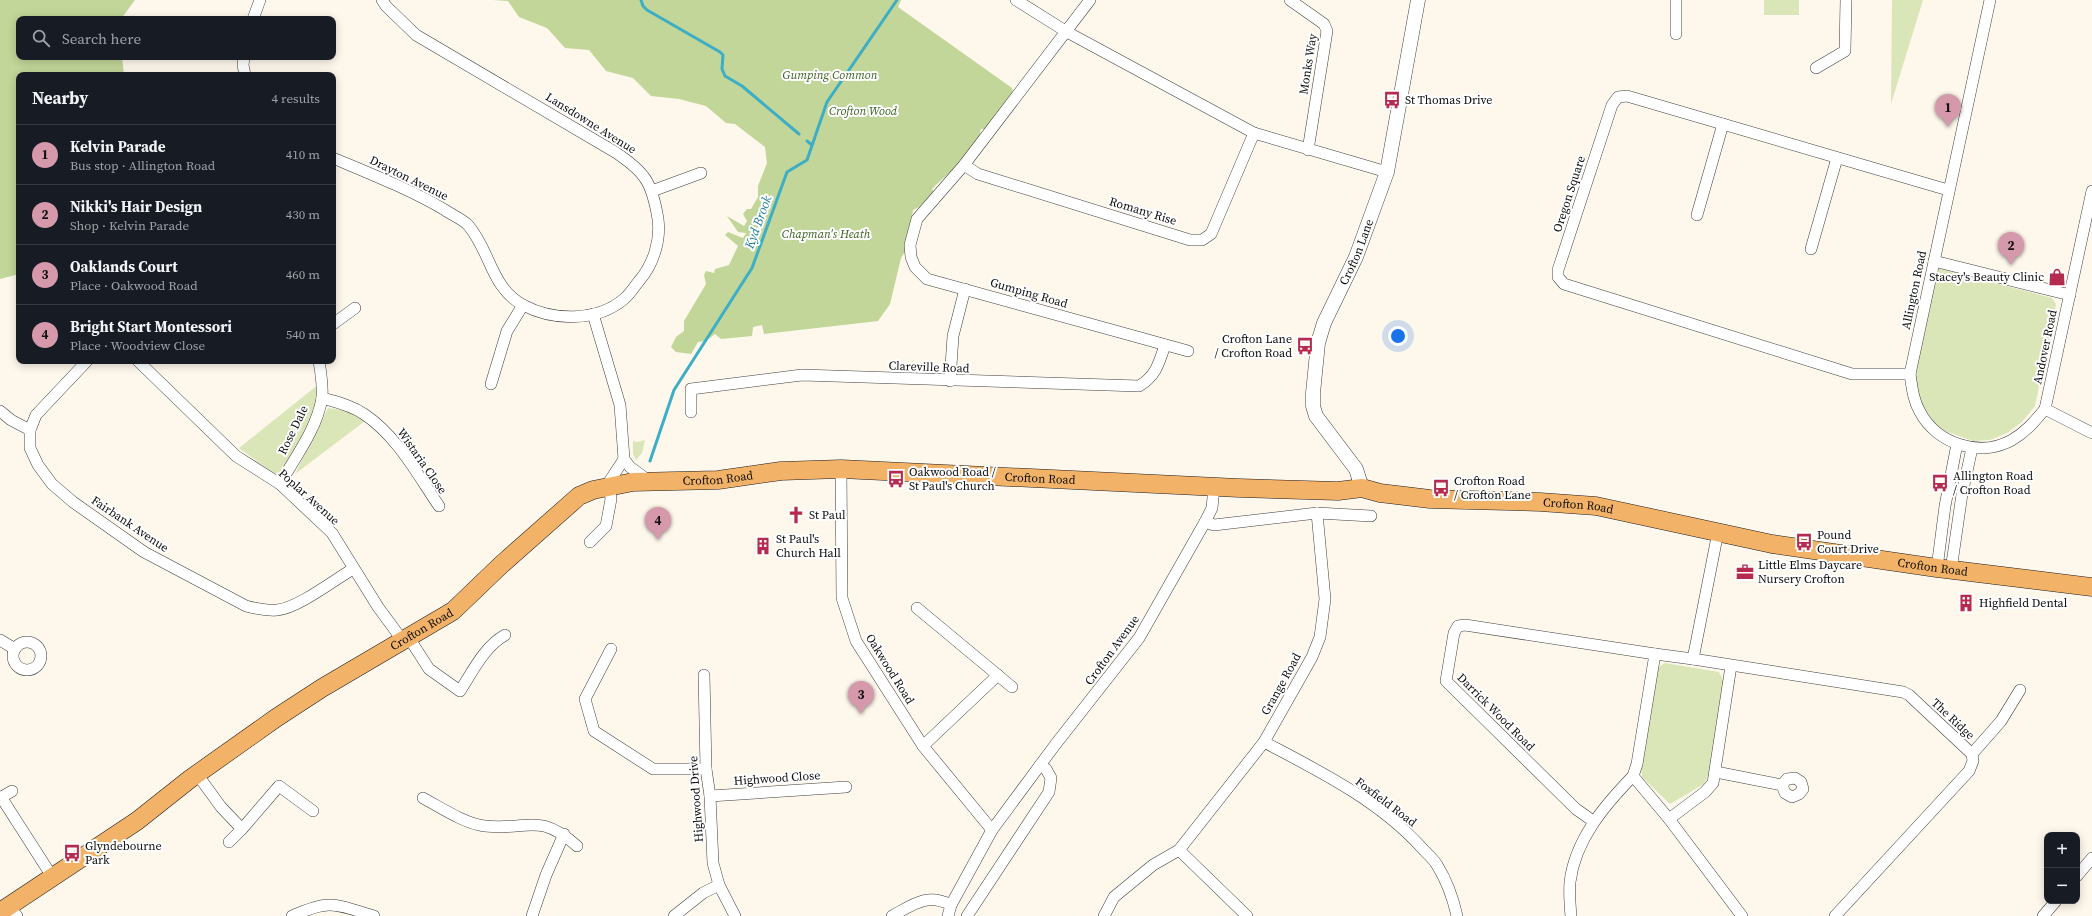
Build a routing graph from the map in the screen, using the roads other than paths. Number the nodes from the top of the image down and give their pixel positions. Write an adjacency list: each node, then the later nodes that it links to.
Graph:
1 (260, 0): 10 (street)
2 (382, 0): 25 (street, Lansdowne Avenue)
3 (1016, 0): 11 (street)
4 (1090, 0): 11 (street)
5 (1290, 0): 18 (street, Monks Way)
6 (1418, 0): 22 (street, Crofton Lane)
7 (1676, 0): 12 (street)
8 (1846, 0): 14 (street)
9 (1990, 0): 24 (street, Allington Road)
10 (254, 16)
11 (1067, 32): 17 (street); 21 (street)
12 (1676, 34)
13 (244, 60): 15 (street)
14 (1816, 68)
15 (244, 72)
16 (1723, 124): 19 (street, Oregon Square); 27 (street); 41 (street, Oregon Square)
17 (1254, 133): 18 (street); 21 (street, Romany Rise)
18 (1308, 150): 22 (street)
19 (1837, 158): 24 (street, Oregon Square); 28 (street)
20 (336, 159): 32 (street, Drayton Avenue)
21 (964, 165): 30 (street, Gumping Road)
22 (1387, 172): 58 (street, Crofton Lane)
23 (701, 173): 25 (street)
24 (1948, 190): 29 (street, Allington Road)
25 (652, 191): 34 (street, Lansdowne Avenue)
26 (2092, 191): 31 (street, Andover Road)
27 (1697, 215)
28 (1811, 249)
29 (1934, 261): 31 (street); 41 (street, Allington Road)
30 (965, 289): 36 (street, Gumping Road); 42 (street)
31 (2070, 295): 45 (street, Andover Road)
32 (523, 305): 34 (street, Drayton Avenue); 43 (street)
33 (355, 308): 35 (street)
34 (593, 314): 52 (street)
35 (336, 322)
36 (1164, 345): 37 (street, Gumping Road); 42 (street, Clareville Road)
37 (1188, 351)
38 (84, 364): 48 (street, Fairbank Avenue)
39 (141, 364): 55 (street, Poplar Avenue)
40 (319, 364): 44 (street, Rose Dale)
41 (1910, 374): 50 (street, Allington Road)
42 (950, 381): 47 (street, Clareville Road)
43 (491, 384)
44 (322, 398): 55 (street, Rose Dale); 59 (street, Wistaria Close)
45 (2045, 409): 49 (street); 51 (street, Andover Road)
46 (0, 411): 48 (street)
47 (691, 412)
48 (30, 430): 65 (street, Fairbank Avenue)
49 (2092, 433)
50 (1958, 444): 51 (street, Andover Road); 66 (street)
51 (1972, 448): 66 (street)
52 (624, 459): 54 (street); 56 (street)
53 (841, 469): 54 (main road, Crofton Road); 57 (main road, Crofton Road); 82 (street, Oakwood Road)
54 (650, 482): 56 (main road, Crofton Road)
55 (280, 484): 65 (street, Poplar Avenue)
56 (609, 486): 64 (street); 71 (main road, Crofton Road)
57 (1214, 487): 58 (main road, Crofton Road); 62 (street, Crofton Avenue)
58 (1362, 488): 63 (main road, Crofton Road)
59 (439, 506)
60 (1317, 513): 61 (street); 62 (street); 81 (street, Grange Road)
61 (1371, 516)
62 (1205, 522): 84 (street, Crofton Avenue)
63 (1718, 532): 66 (main road, Crofton Road); 75 (street)
64 (590, 542)
65 (353, 568): 71 (street, Poplar Avenue)
66 (1944, 569): 67 (main road, Crofton Road)
67 (2092, 587)
68 (917, 608): 78 (street)
69 (505, 635): 71 (street, Poplar Avenue)
70 (0, 640): 72 (street)
71 (406, 640): 87 (main road, Crofton Road)
72 (15, 650)
73 (611, 650): 85 (street)
74 (1655, 654): 75 (street); 88 (street); 97 (street, Darrick Wood Road)
75 (1693, 659): 76 (street, The Ridge)
76 (1731, 666): 83 (street, The Ridge); 86 (street)
77 (704, 675): 85 (street, Highwood Drive)
78 (998, 675): 79 (street); 82 (street)
79 (1012, 687)
80 (2020, 690): 83 (street)
81 (1264, 742): 103 (street, Grange Road); 120 (street, Foxfield Road)
82 (923, 746): 99 (street, Oakwood Road)
83 (1972, 754): 123 (street, The Ridge)
84 (1040, 765): 99 (street, Crofton Avenue); 117 (street)
85 (706, 768): 92 (street, Highwood Drive)
86 (1716, 772): 89 (street); 96 (street)
87 (197, 774): 98 (street); 106 (main road, Crofton Road)
88 (1633, 776): 96 (street); 97 (street)
89 (1782, 785)
90 (846, 787): 92 (street, Highwood Close)
91 (12, 791): 93 (street)
92 (710, 796): 107 (street, Highwood Drive)
93 (1, 797): 106 (street)
94 (423, 798): 100 (street)
95 (313, 811): 98 (street)
96 (1669, 820): 122 (street)
97 (1594, 821): 121 (street)
98 (242, 829): 101 (street)
99 (992, 830): 109 (street, Crofton Avenue)
100 (564, 834): 102 (street); 113 (street)
101 (229, 842)
102 (577, 846)
103 (1179, 850): 118 (street, Grange Road); 119 (street)
104 (2092, 858): 105 (street)
105 (2080, 872)
106 (53, 878): 110 (main road, Crofton Road)
107 (719, 885): 114 (street); 115 (street, Highwood Drive)
108 (2053, 904): 124 (street)
109 (949, 911): 116 (street)
110 (9, 912)
111 (292, 916): 112 (street)
112 (374, 916)
113 (532, 916)
114 (674, 916)
115 (735, 916)
116 (892, 916)
117 (967, 916)
118 (1104, 916)
119 (1247, 916)
120 (1457, 916)
121 (1571, 916)
122 (1742, 916)
123 (1835, 916)
124 (2043, 916)

